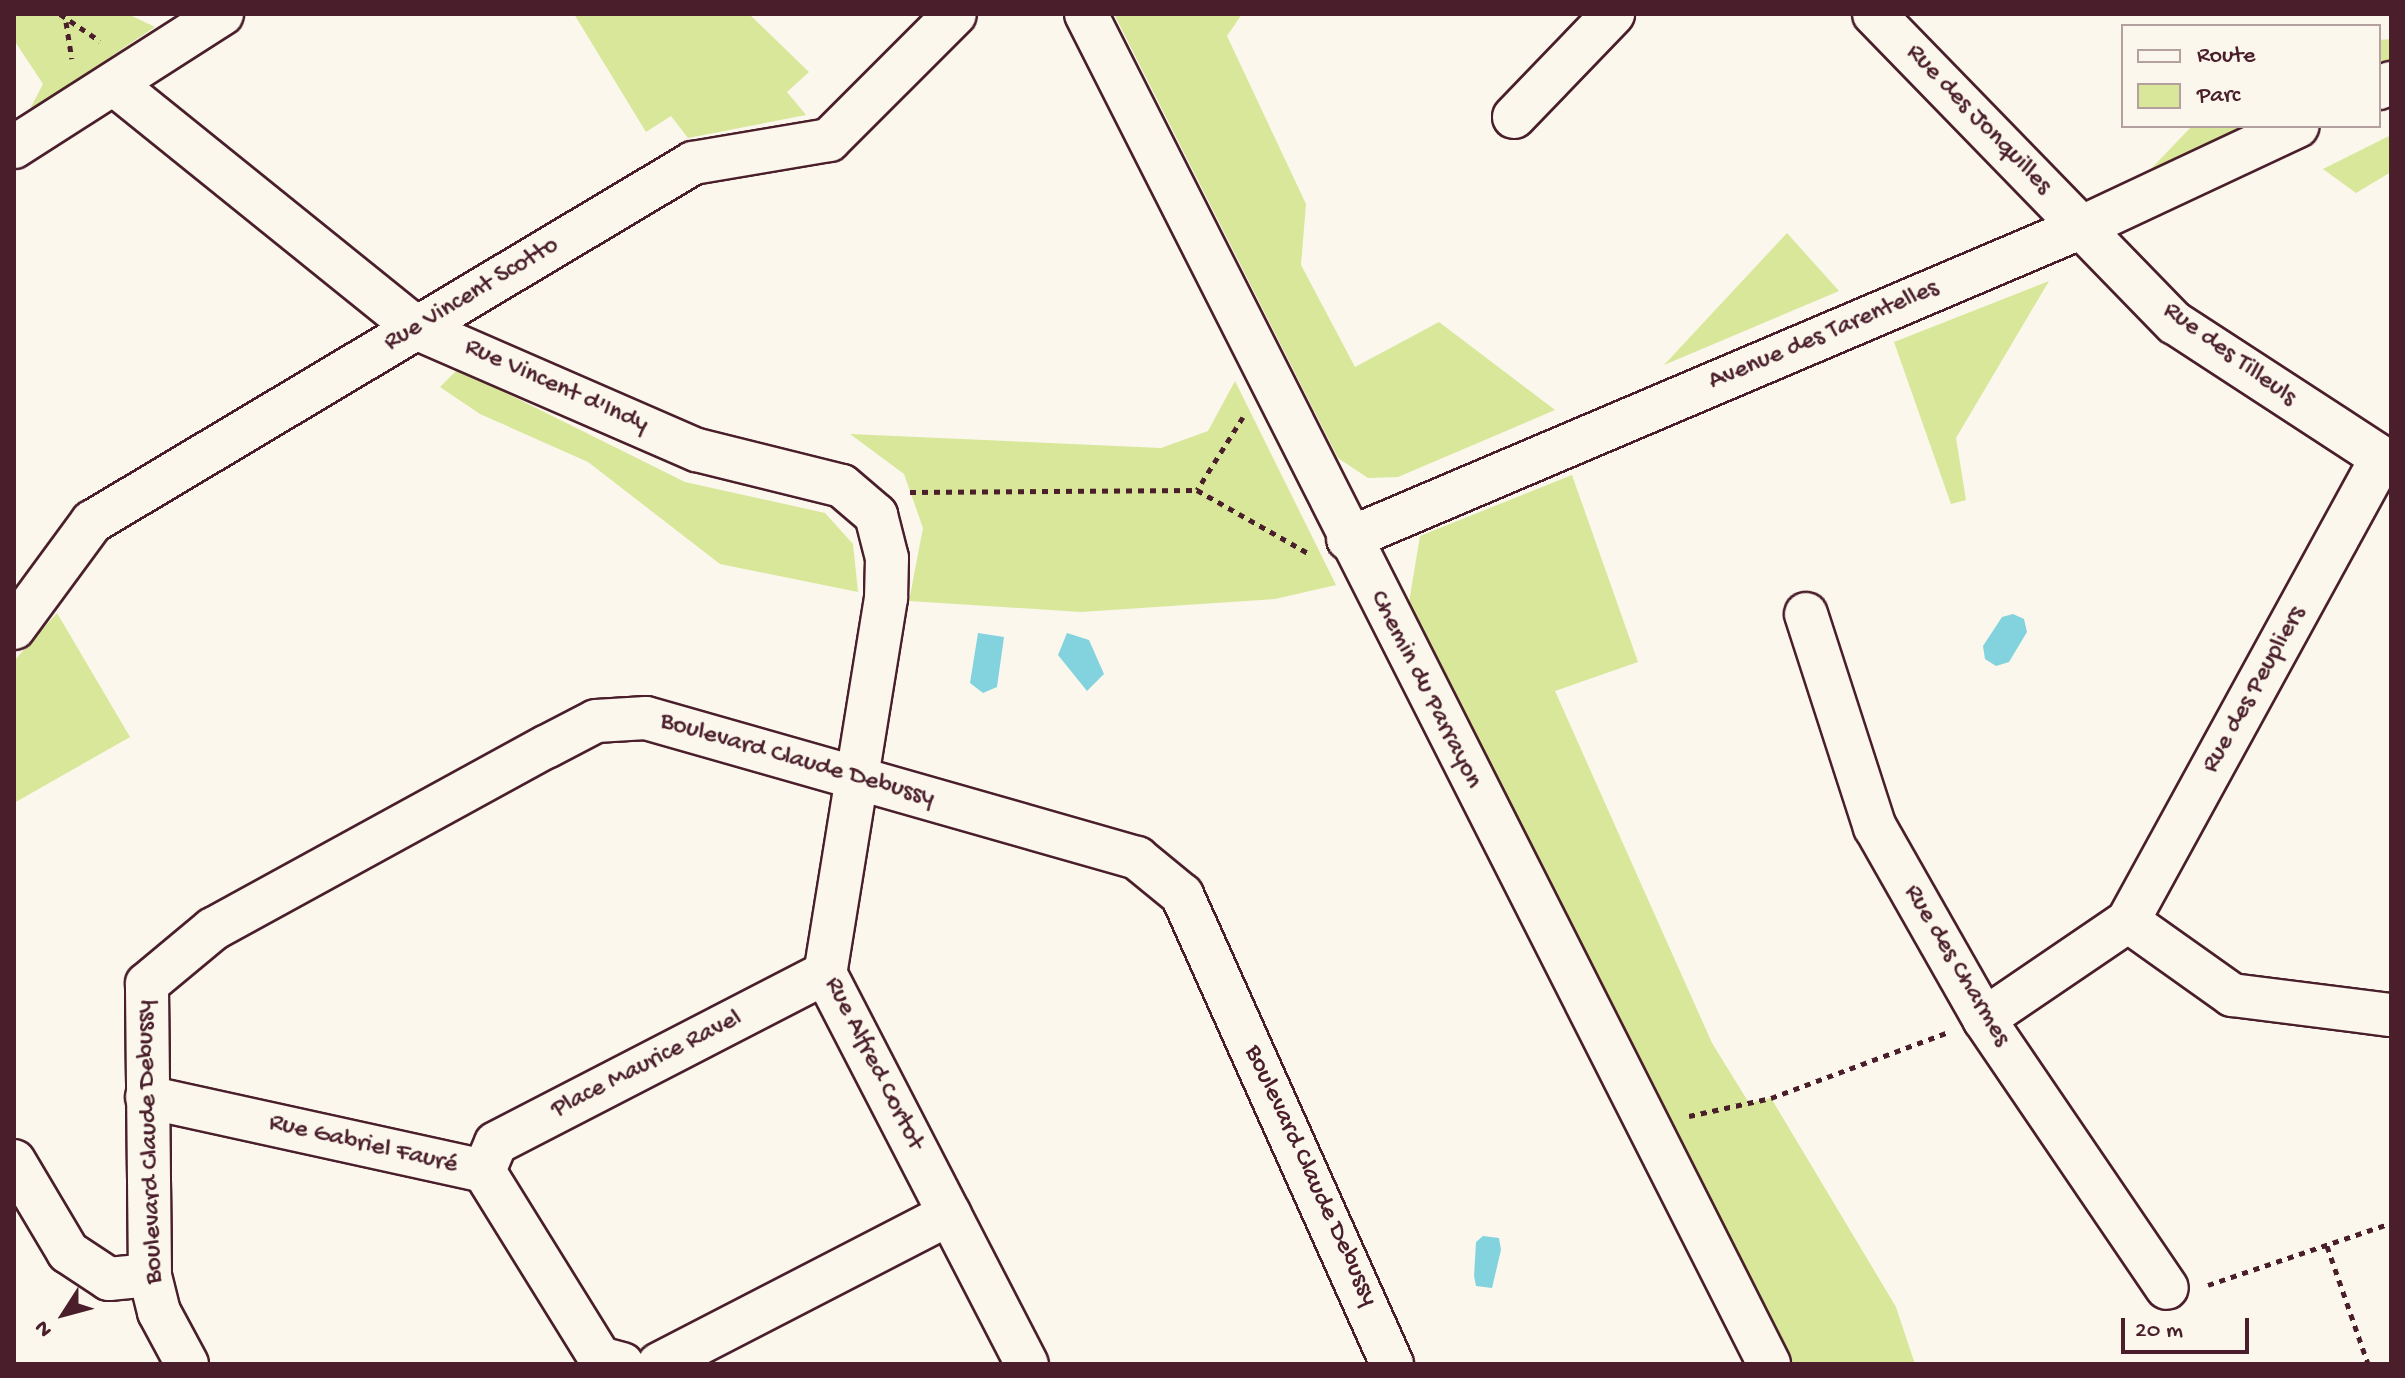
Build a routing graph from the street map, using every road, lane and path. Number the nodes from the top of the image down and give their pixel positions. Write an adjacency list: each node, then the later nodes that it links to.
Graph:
1 (222, 14): 6 (street)
2 (955, 14): 11 (street, Rue Vincent Scotto)
3 (1086, 14): 12 (street, Chemin du Parrayon)
4 (1613, 14): 7 (street)
5 (1874, 14): 10 (street, Rue des Jonquilles)
6 (114, 84): 9 (street); 11 (street, Rue Vincent d'Indy)
7 (1514, 117)
8 (2294, 128): 10 (street, Avenue des Tarentelles)
9 (14, 147)
10 (2082, 227): 13 (street, Rue des Tilleuls); 16 (street, Avenue des Tarentelles)
11 (416, 328): 15 (street, Rue Vincent d'Indy); 18 (street, Rue Vincent Scotto)
12 (1269, 375): 14 (path); 16 (street, Chemin du Parrayon)
13 (2386, 462): 20 (street, Rue des Peupliers)
14 (1197, 490): 15 (path); 16 (path)
15 (876, 515): 19 (street, Rue Alfred Cortot)
16 (1348, 539): 25 (street, Chemin du Parrayon)
17 (1806, 614): 23 (street, Rue des Charmes)
18 (14, 628)
19 (856, 777): 21 (street, Rue Alfred Cortot); 24 (street, Boulevard Claude Debussy); 37 (street, Boulevard Claude Debussy)
20 (2128, 921): 22 (street); 23 (street, Rue des Peupliers)
21 (825, 973): 27 (street, Place Maurice Ravel); 28 (street, Rue Alfred Cortot)
22 (2391, 1015)
23 (1984, 1019): 25 (path); 32 (street, Rue des Charmes)
24 (147, 1097): 27 (street, Rue Gabriel Fauré); 31 (street, Boulevard Claude Debussy)
25 (1647, 1126): 38 (street, Chemin du Parrayon)
26 (14, 1161): 31 (street)
27 (484, 1171): 34 (street, Rue Gabriel Fauré)
28 (950, 1214): 35 (street); 36 (street, Rue Alfred Cortot)
29 (2391, 1223): 30 (path)
30 (2327, 1246): 32 (path); 39 (path)
31 (150, 1275): 33 (street, Boulevard Claude Debussy)
32 (2167, 1288)
33 (187, 1364)
34 (622, 1364)
35 (659, 1364)
36 (1027, 1364)
37 (1392, 1364)
38 (1769, 1364)
39 (2368, 1364)

